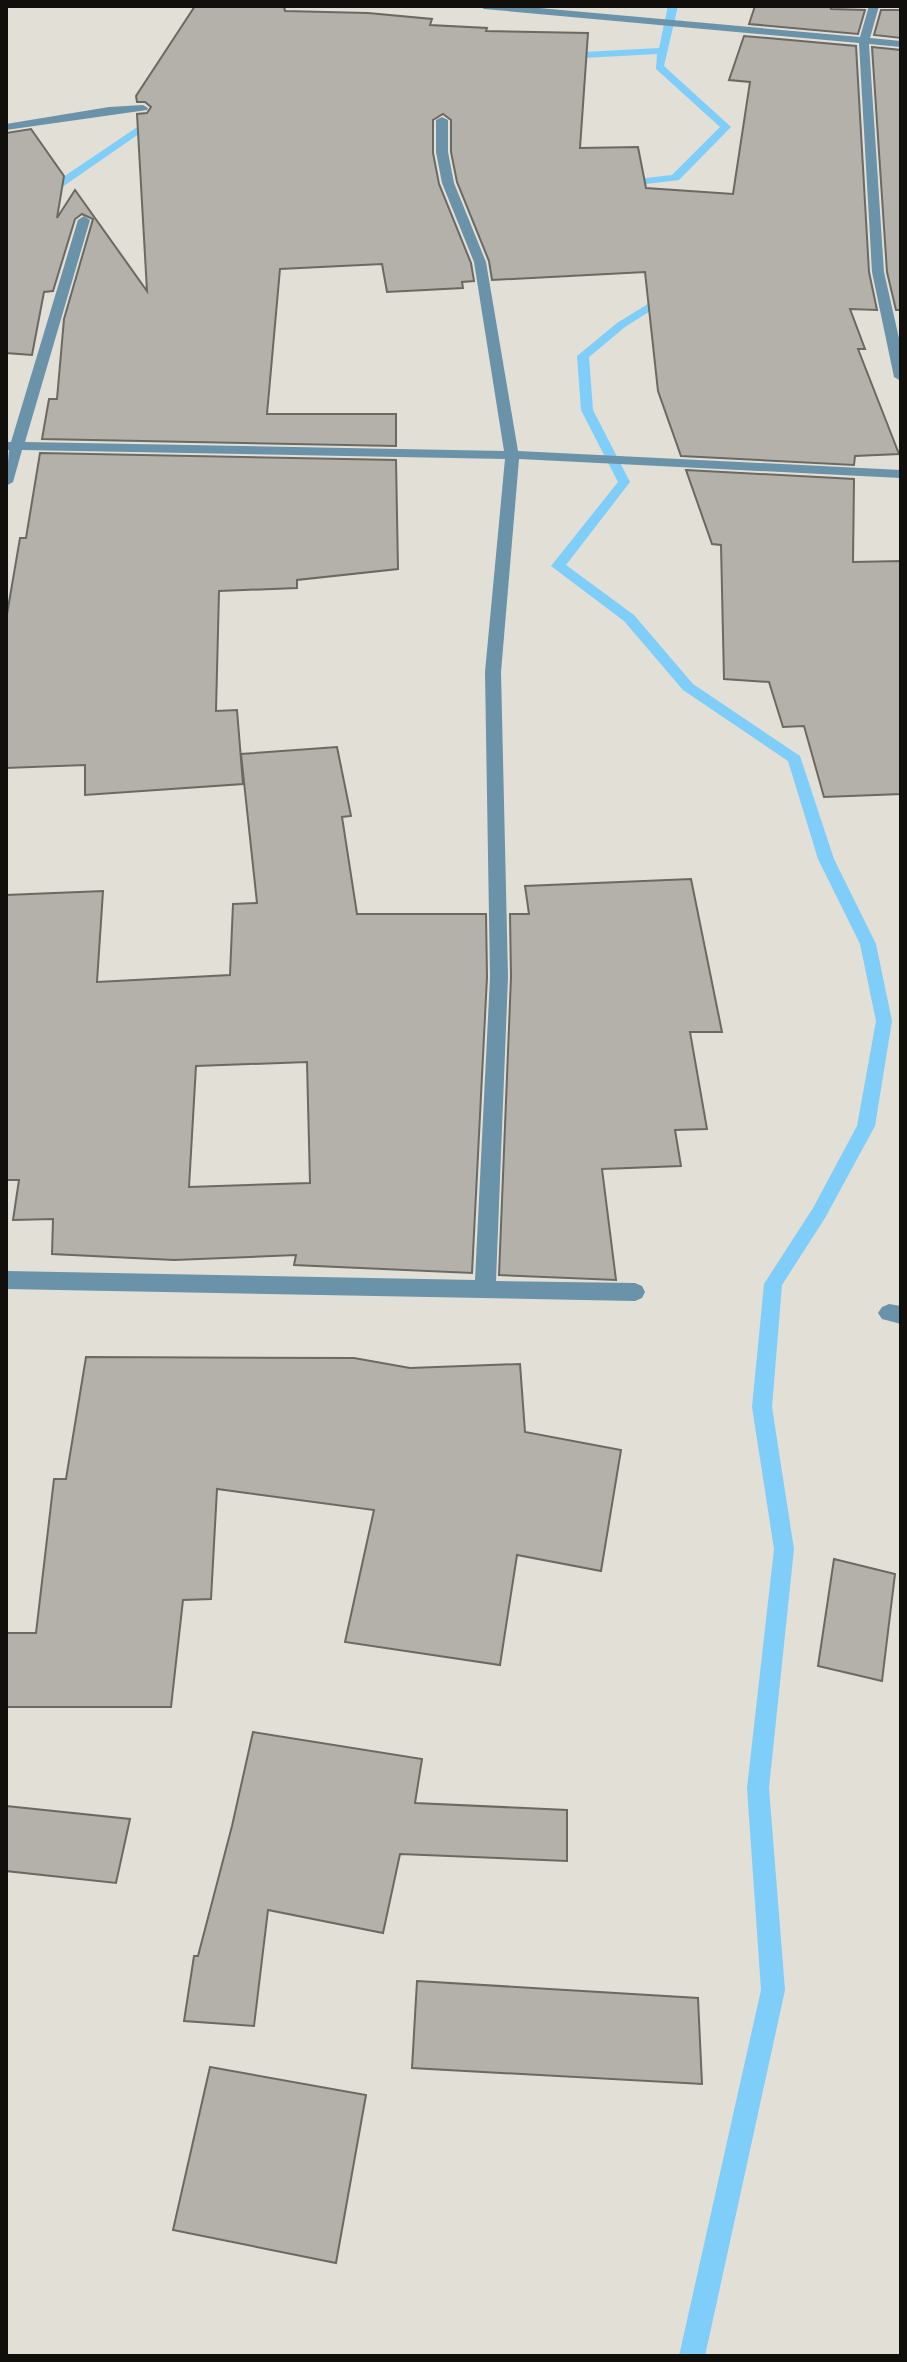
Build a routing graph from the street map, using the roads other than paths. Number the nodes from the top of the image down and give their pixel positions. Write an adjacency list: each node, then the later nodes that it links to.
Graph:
1 (492, 6): 3 (street)
2 (874, 6): 3 (street)
3 (864, 43): 4 (street); 9 (street)
4 (901, 44)
5 (143, 108): 7 (street)
6 (442, 120): 11 (street)
7 (6, 127)
8 (84, 220): 10 (street)
9 (901, 377)
10 (12, 446): 11 (street); 13 (street)
11 (512, 455): 12 (street); 15 (street)
12 (901, 474)
13 (6, 482)
14 (6, 1280): 15 (street)
15 (485, 1290): 16 (street)
16 (635, 1292)

